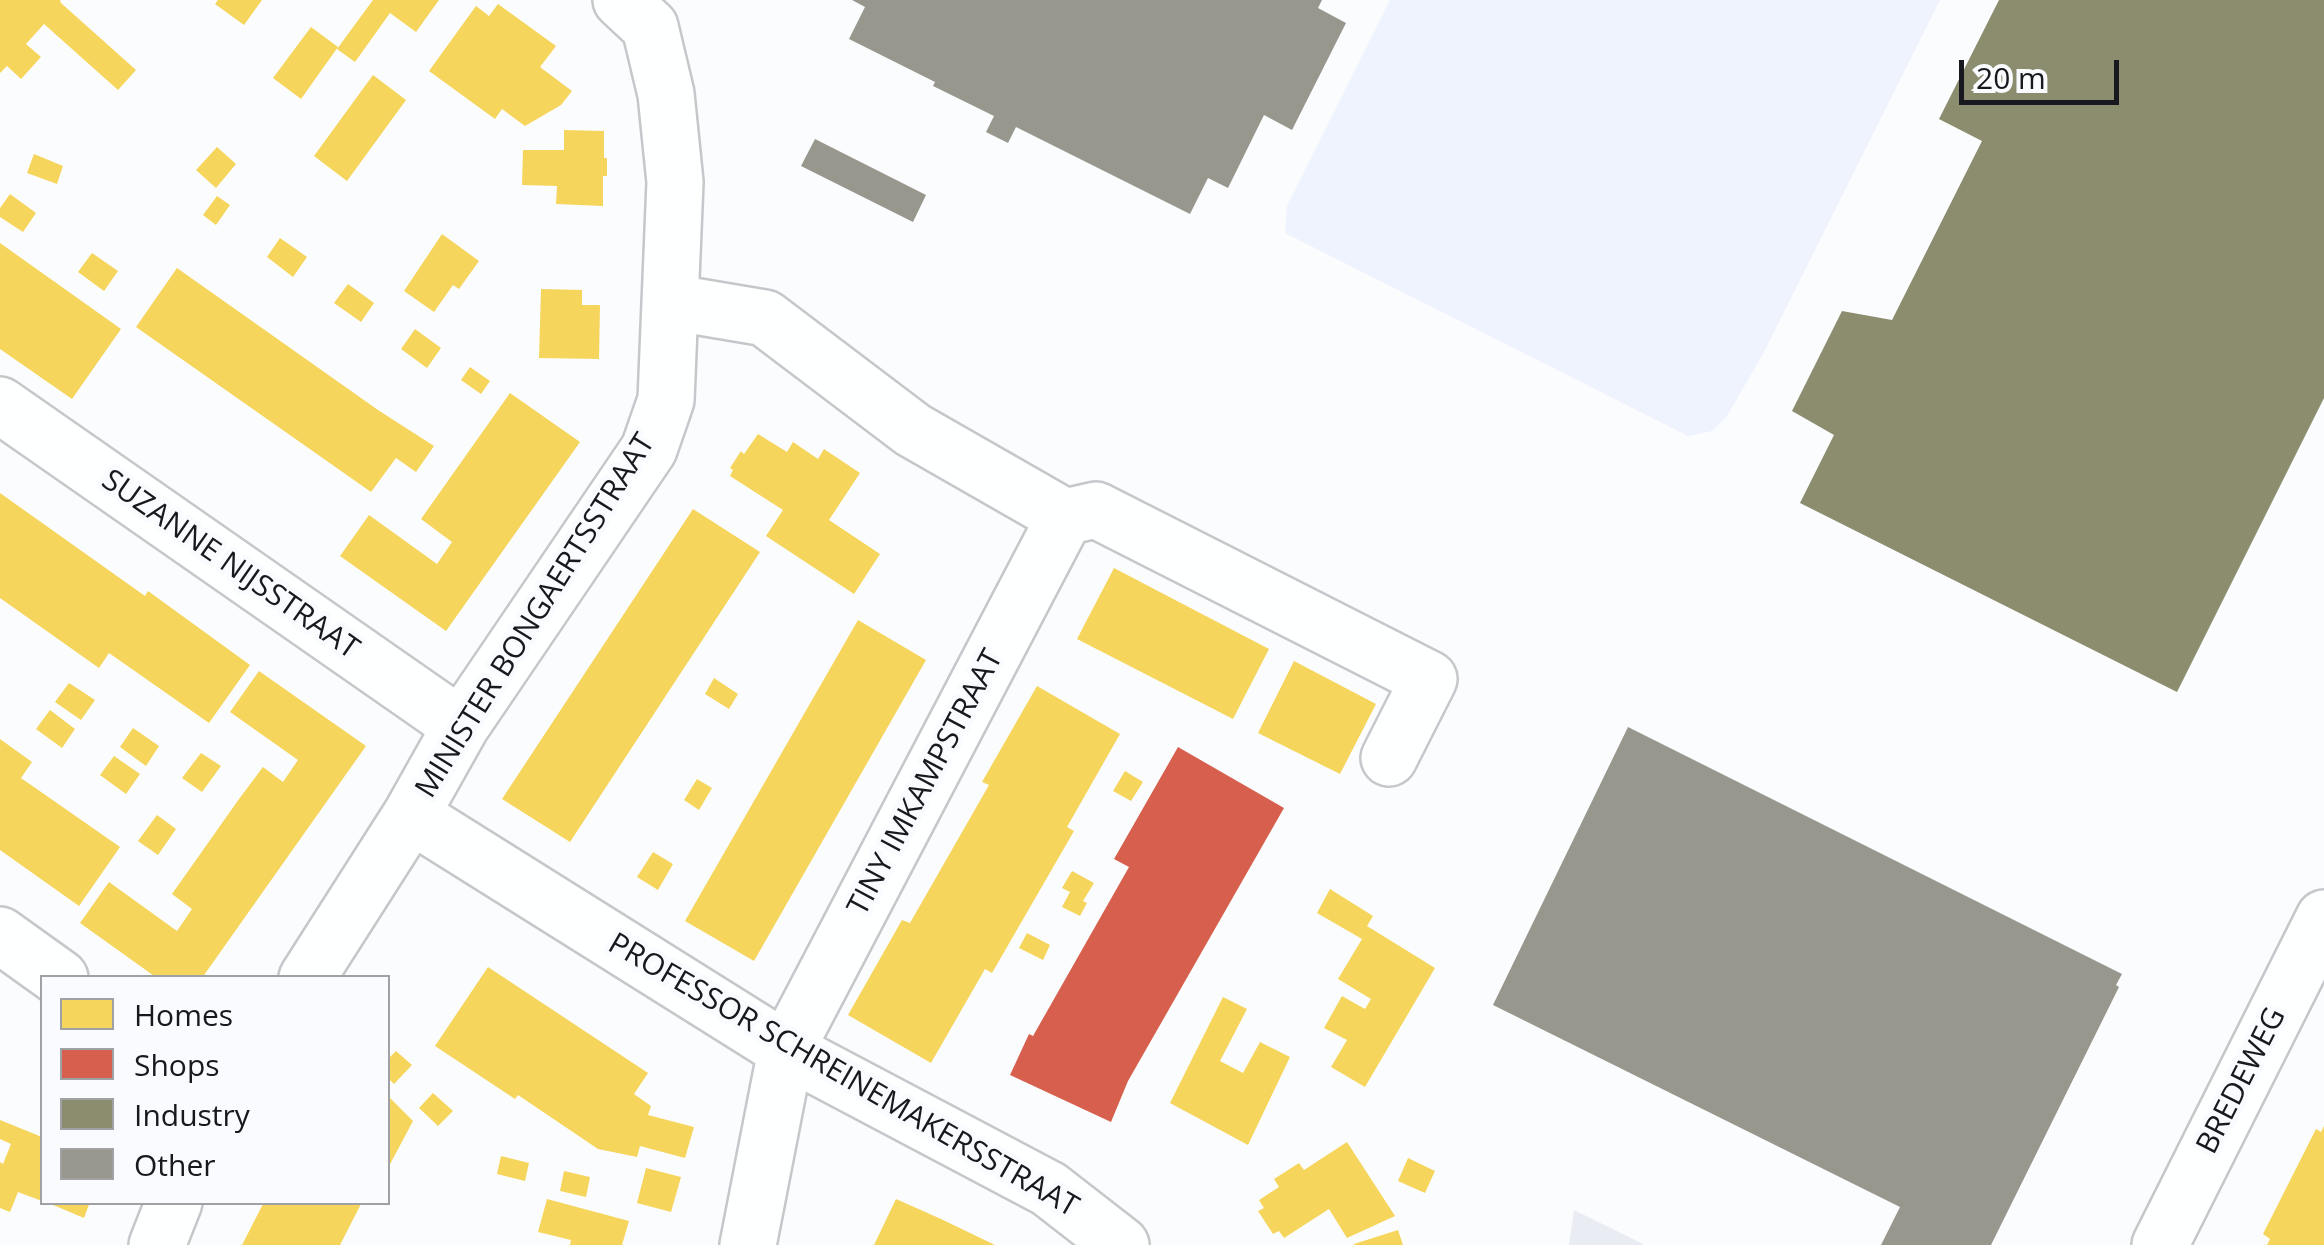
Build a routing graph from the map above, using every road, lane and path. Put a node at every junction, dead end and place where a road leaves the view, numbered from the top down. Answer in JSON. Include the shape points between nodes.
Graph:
{"nodes":[{"id":1,"x":621,"y":0,"type":"edge"},
{"id":2,"x":670,"y":302,"type":"junction"},
{"id":3,"x":0,"y":404,"type":"edge"},
{"id":4,"x":1066,"y":517,"type":"junction"},
{"id":5,"x":460,"y":726,"type":"junction"},
{"id":6,"x":1390,"y":758,"type":"dead end"},
{"id":7,"x":411,"y":815,"type":"junction"},
{"id":8,"x":2324,"y":918,"type":"edge"},
{"id":9,"x":0,"y":935,"type":"edge"},
{"id":10,"x":56,"y":975,"type":"edge"},
{"id":11,"x":309,"y":975,"type":"edge"},
{"id":12,"x":786,"y":1050,"type":"junction"},
{"id":13,"x":173,"y":1205,"type":"edge"},
{"id":14,"x":156,"y":1245,"type":"edge"},
{"id":15,"x":748,"y":1245,"type":"edge"},
{"id":16,"x":1121,"y":1245,"type":"edge"},
{"id":17,"x":2160,"y":1245,"type":"edge"}],
"edges":[{"from":1,"to":2,"type":"street","name":"MINISTER BONGAERTSSTRAAT","via":[[650,27],[666,94],[675,182]]},
{"from":2,"to":4,"type":"street","via":[[765,318],[913,430]]},
{"from":2,"to":5,"type":"street","name":"MINISTER BONGAERTSSTRAAT","via":[[666,400],[649,450]]},
{"from":3,"to":5,"type":"street","name":"SUZANNE NIJSSTRAAT"},
{"from":4,"to":6,"type":"street","via":[[1096,510],[1429,679]]},
{"from":4,"to":12,"type":"street","name":"TINY IMKAMPSTRAAT"},
{"from":5,"to":7,"type":"street","name":"MINISTER BONGAERTSSTRAAT"},
{"from":7,"to":11,"type":"street","name":"MINISTER BONGAERTSSTRAAT"},
{"from":7,"to":12,"type":"street","name":"PROFESSOR SCHREINEMAKERSSTRAAT"},
{"from":8,"to":17,"type":"street","name":"BREDEWEG"},
{"from":9,"to":10,"type":"street"},
{"from":12,"to":15,"type":"street","name":"TINY IMKAMPSTRAAT"},
{"from":12,"to":16,"type":"street","name":"PROFESSOR SCHREINEMAKERSSTRAAT","via":[[1049,1189]]},
{"from":13,"to":14,"type":"street"}]}
